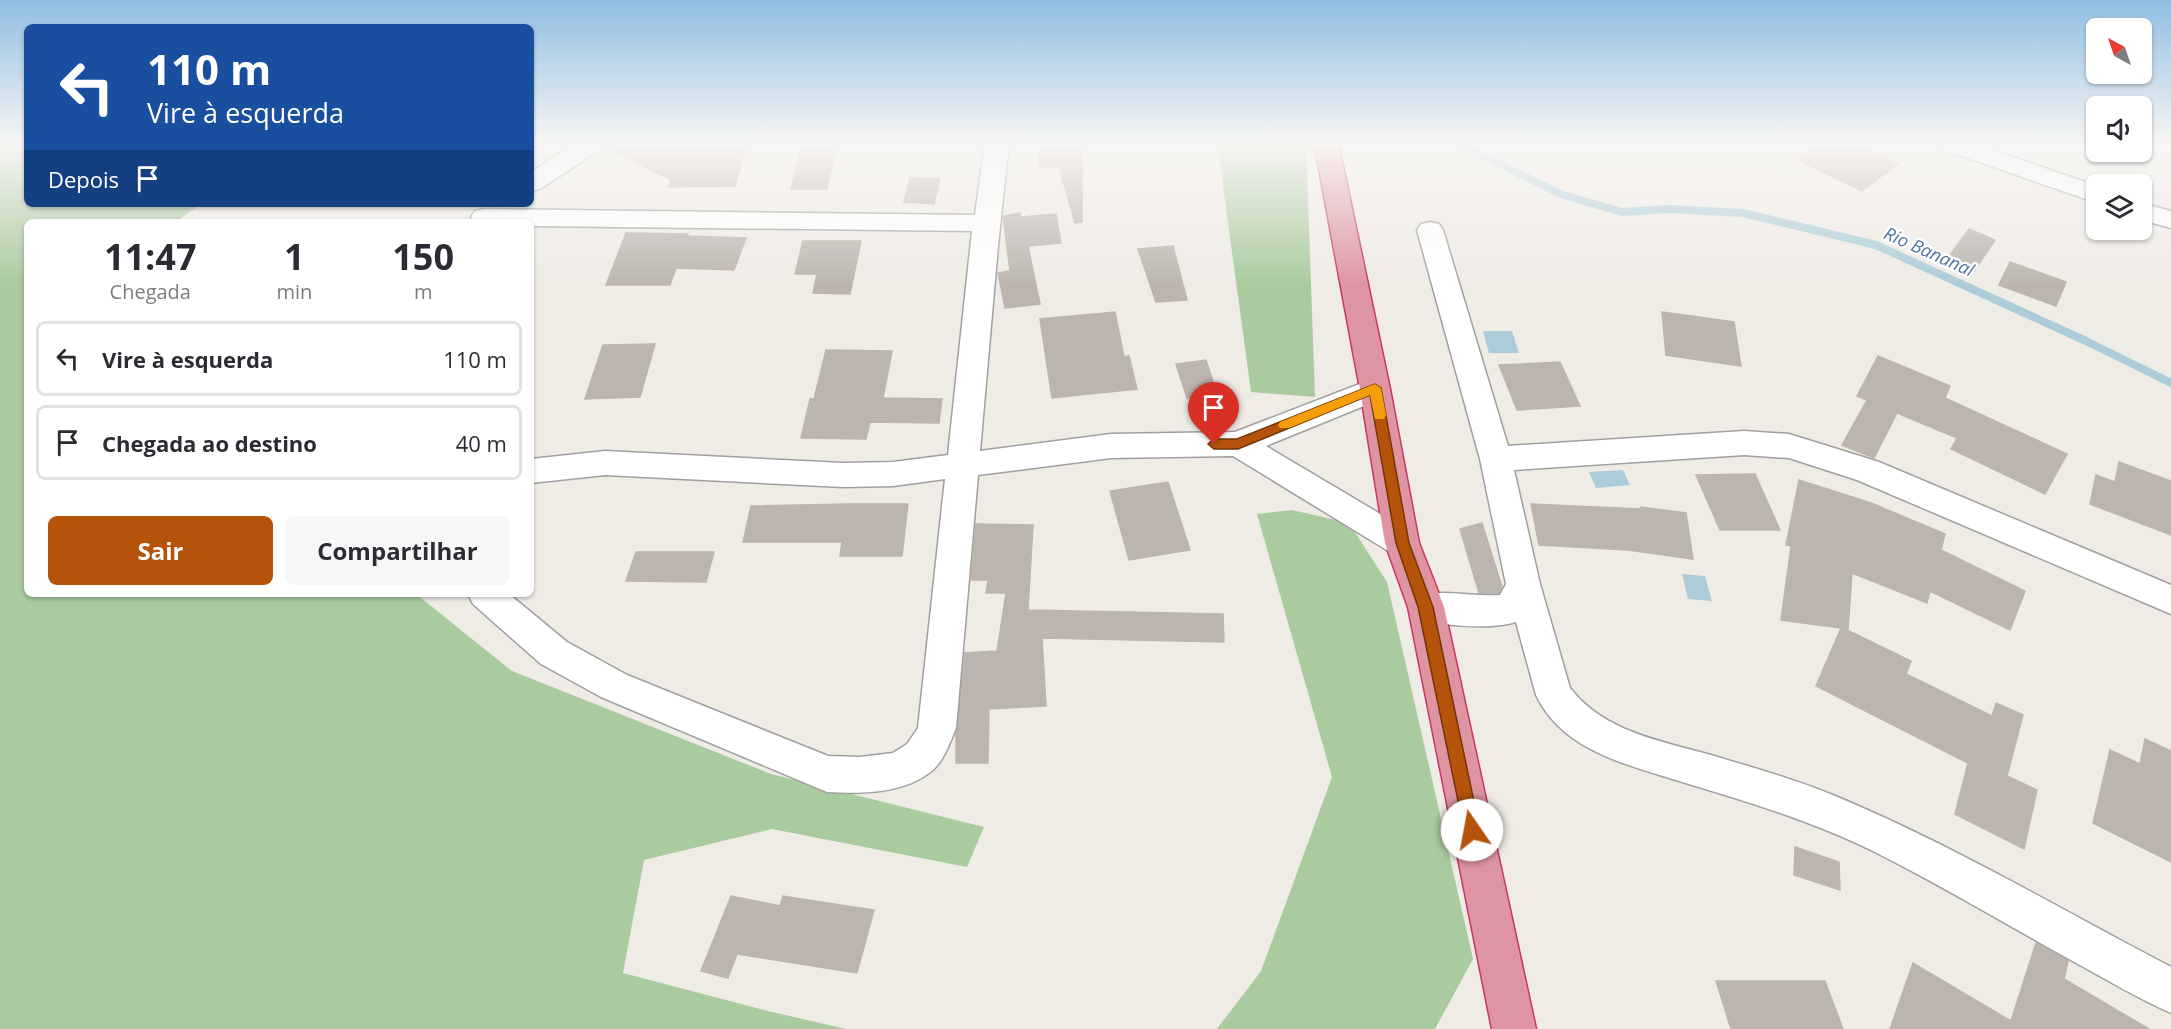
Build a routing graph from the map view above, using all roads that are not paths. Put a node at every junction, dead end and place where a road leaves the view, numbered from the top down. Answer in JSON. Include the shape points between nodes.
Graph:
{"nodes":[{"id":1,"x":992,"y":190,"type":"edge"},
{"id":2,"x":1336,"y":190,"type":"edge"},
{"id":3,"x":488,"y":214,"type":"edge"},
{"id":4,"x":2152,"y":214,"type":"edge"},
{"id":5,"x":2171,"y":220,"type":"edge"},
{"id":6,"x":988,"y":223,"type":"junction"},
{"id":7,"x":1430,"y":230,"type":"dead end"},
{"id":8,"x":1375,"y":388,"type":"junction"},
{"id":9,"x":1238,"y":444,"type":"junction"},
{"id":10,"x":1496,"y":459,"type":"junction"},
{"id":11,"x":962,"y":467,"type":"junction"},
{"id":12,"x":534,"y":471,"type":"edge"},
{"id":13,"x":1402,"y":543,"type":"junction"},
{"id":14,"x":1523,"y":584,"type":"junction"},
{"id":15,"x":488,"y":597,"type":"edge"},
{"id":16,"x":2171,"y":600,"type":"edge"},
{"id":17,"x":1426,"y":607,"type":"junction"},
{"id":18,"x":2171,"y":991,"type":"edge"},
{"id":19,"x":1514,"y":1029,"type":"edge"}],
"edges":[{"from":1,"to":6,"type":"street"},
{"from":2,"to":8,"type":"highway"},
{"from":3,"to":6,"type":"street"},
{"from":4,"to":5,"type":"street"},
{"from":6,"to":11,"type":"street"},
{"from":7,"to":10,"type":"street"},
{"from":8,"to":9,"type":"street"},
{"from":8,"to":13,"type":"highway"},
{"from":9,"to":11,"type":"street","via":[[1111,446]]},
{"from":9,"to":13,"type":"street"},
{"from":10,"to":14,"type":"street"},
{"from":10,"to":16,"type":"street","via":[[1744,443],[1789,446],[1868,471]]},
{"from":11,"to":12,"type":"street","via":[[843,476],[605,463]]},
{"from":11,"to":15,"type":"street","via":[[937,728],[933,744],[918,759],[895,770],[860,777],[827,774],[614,686],[554,653]]},
{"from":13,"to":17,"type":"highway"},
{"from":14,"to":17,"type":"street","via":[[1510,609]]},
{"from":14,"to":18,"type":"street","via":[[1554,695],[1589,730],[1624,747],[1824,810],[1888,839]]},
{"from":17,"to":19,"type":"highway"}]}
